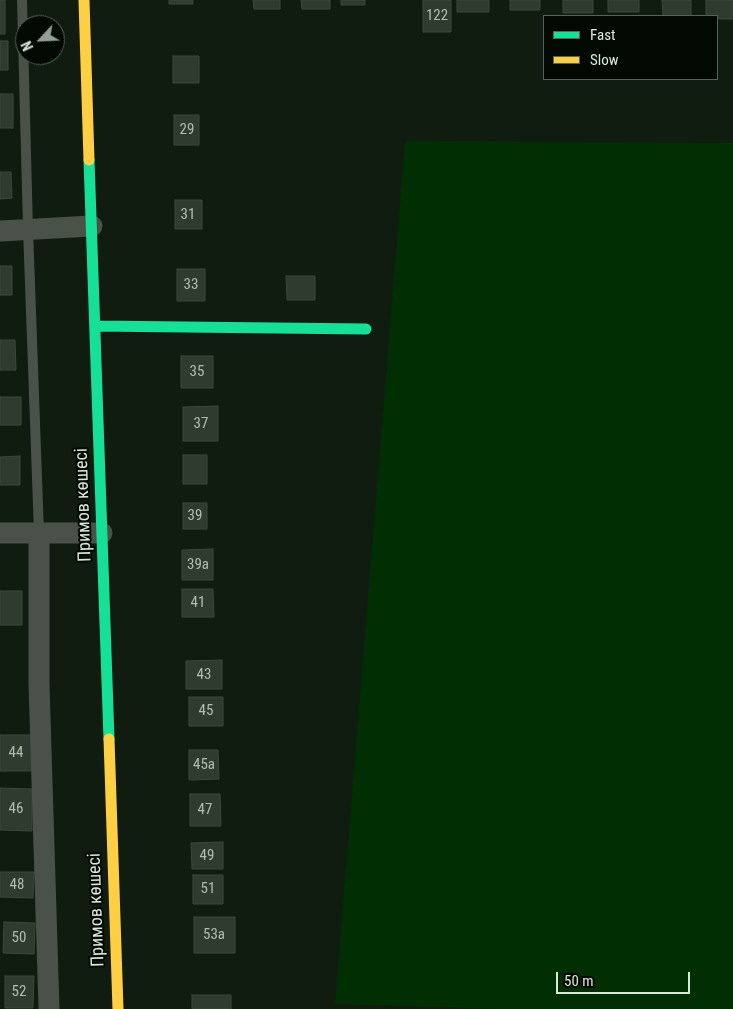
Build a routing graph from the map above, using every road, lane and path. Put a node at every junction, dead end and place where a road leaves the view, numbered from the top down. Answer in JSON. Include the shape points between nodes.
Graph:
{"nodes":[{"id":1,"x":22,"y":0,"type":"edge"},
{"id":2,"x":84,"y":0,"type":"edge"},
{"id":3,"x":92,"y":226,"type":"junction"},
{"id":4,"x":28,"y":229,"type":"junction"},
{"id":5,"x":0,"y":230,"type":"edge"},
{"id":6,"x":95,"y":326,"type":"junction"},
{"id":7,"x":366,"y":329,"type":"dead end"},
{"id":8,"x":0,"y":533,"type":"edge"},
{"id":9,"x":39,"y":533,"type":"junction"},
{"id":10,"x":102,"y":533,"type":"junction"},
{"id":11,"x":49,"y":1009,"type":"edge"},
{"id":12,"x":118,"y":1009,"type":"edge"}],
"edges":[{"from":1,"to":4,"type":"lane"},
{"from":2,"to":3,"type":"street","name":"Примов көшесі"},
{"from":3,"to":4,"type":"street"},
{"from":3,"to":6,"type":"street","name":"Примов көшесі"},
{"from":4,"to":5,"type":"street"},
{"from":4,"to":9,"type":"lane"},
{"from":6,"to":7,"type":"street"},
{"from":6,"to":10,"type":"street","name":"Примов көшесі"},
{"from":8,"to":9,"type":"street"},
{"from":9,"to":10,"type":"street"},
{"from":9,"to":11,"type":"street","via":[[39,684]]},
{"from":10,"to":12,"type":"street","name":"Примов көшесі"}]}
